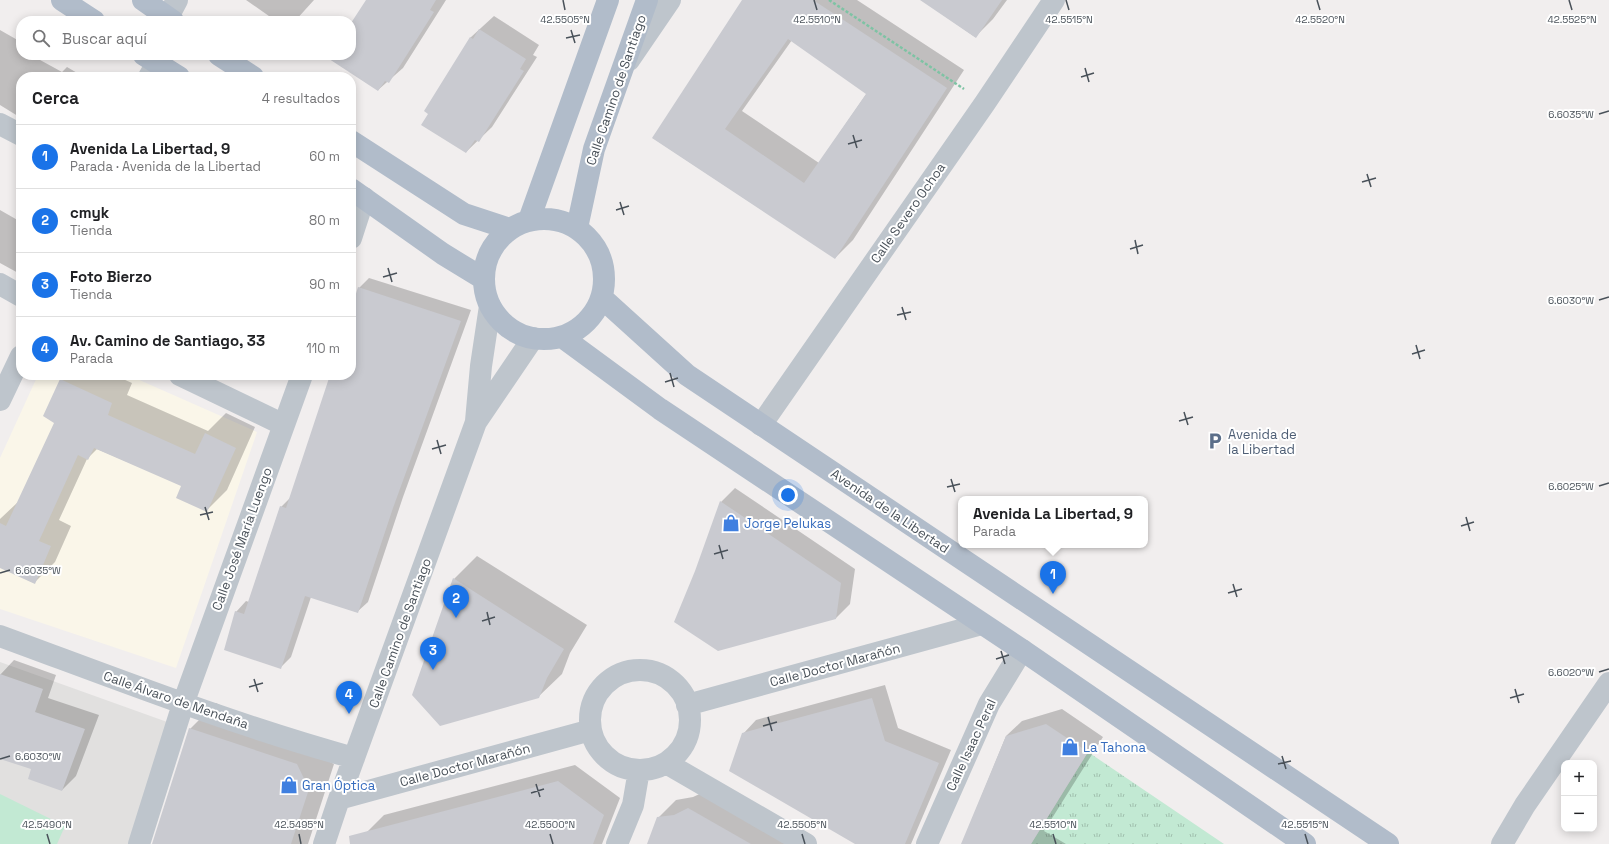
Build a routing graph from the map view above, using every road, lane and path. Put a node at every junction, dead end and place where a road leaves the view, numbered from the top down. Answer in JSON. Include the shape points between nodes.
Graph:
{"nodes":[{"id":1,"x":62,"y":0,"type":"edge"},
{"id":2,"x":143,"y":0,"type":"edge"},
{"id":3,"x":608,"y":0,"type":"edge"},
{"id":4,"x":647,"y":0,"type":"edge"},
{"id":5,"x":670,"y":0,"type":"edge"},
{"id":6,"x":829,"y":0,"type":"edge"},
{"id":7,"x":1054,"y":0,"type":"edge"},
{"id":8,"x":173,"y":13,"type":"edge"},
{"id":9,"x":86,"y":16,"type":"edge"},
{"id":10,"x":227,"y":60,"type":"edge"},
{"id":11,"x":150,"y":65,"type":"edge"},
{"id":12,"x":623,"y":70,"type":"junction"},
{"id":13,"x":167,"y":72,"type":"edge"},
{"id":14,"x":245,"y":72,"type":"edge"},
{"id":15,"x":985,"y":103,"type":"junction"},
{"id":16,"x":0,"y":124,"type":"edge"},
{"id":17,"x":16,"y":132,"type":"edge"},
{"id":18,"x":356,"y":144,"type":"edge"},
{"id":19,"x":358,"y":194,"type":"edge"},
{"id":20,"x":356,"y":207,"type":"edge"},
{"id":21,"x":529,"y":220,"type":"junction"},
{"id":22,"x":577,"y":228,"type":"junction"},
{"id":23,"x":510,"y":229,"type":"junction"},
{"id":24,"x":484,"y":279,"type":"junction"},
{"id":25,"x":0,"y":284,"type":"edge"},
{"id":26,"x":16,"y":293,"type":"edge"},
{"id":27,"x":602,"y":298,"type":"junction"},
{"id":28,"x":490,"y":306,"type":"junction"},
{"id":29,"x":562,"y":337,"type":"junction"},
{"id":30,"x":533,"y":338,"type":"junction"},
{"id":31,"x":16,"y":366,"type":"edge"},
{"id":32,"x":190,"y":380,"type":"edge"},
{"id":33,"x":300,"y":380,"type":"edge"},
{"id":34,"x":0,"y":400,"type":"edge"},
{"id":35,"x":476,"y":422,"type":"junction"},
{"id":36,"x":284,"y":425,"type":"junction"},
{"id":37,"x":761,"y":425,"type":"junction"},
{"id":38,"x":982,"y":624,"type":"junction"},
{"id":39,"x":0,"y":636,"type":"edge"},
{"id":40,"x":1022,"y":650,"type":"junction"},
{"id":41,"x":1609,"y":683,"type":"edge"},
{"id":42,"x":183,"y":704,"type":"junction"},
{"id":43,"x":687,"y":705,"type":"junction"},
{"id":44,"x":591,"y":730,"type":"junction"},
{"id":45,"x":354,"y":758,"type":"junction"},
{"id":46,"x":666,"y":763,"type":"junction"},
{"id":47,"x":639,"y":770,"type":"junction"},
{"id":48,"x":339,"y":799,"type":"junction"},
{"id":49,"x":139,"y":844,"type":"edge"},
{"id":50,"x":324,"y":844,"type":"edge"},
{"id":51,"x":617,"y":844,"type":"edge"},
{"id":52,"x":806,"y":844,"type":"edge"},
{"id":53,"x":927,"y":844,"type":"edge"},
{"id":54,"x":1305,"y":844,"type":"edge"},
{"id":55,"x":1388,"y":844,"type":"edge"},
{"id":56,"x":1502,"y":844,"type":"edge"}],
"edges":[{"from":1,"to":9,"type":"main road"},
{"from":2,"to":8,"type":"main road"},
{"from":3,"to":21,"type":"main road"},
{"from":4,"to":12,"type":"main road","name":"Calle Camino de Santiago"},
{"from":5,"to":12,"type":"street"},
{"from":6,"to":15,"type":"path"},
{"from":7,"to":15,"type":"street","name":"Calle Severo Ochoa"},
{"from":10,"to":14,"type":"main road"},
{"from":11,"to":13,"type":"main road"},
{"from":12,"to":22,"type":"main road","name":"Calle Camino de Santiago","via":[[594,149]]},
{"from":15,"to":37,"type":"street","name":"Calle Severo Ochoa"},
{"from":16,"to":17,"type":"street"},
{"from":18,"to":23,"type":"main road","via":[[464,214]]},
{"from":19,"to":20,"type":"street"},
{"from":19,"to":24,"type":"main road","via":[[443,254]]},
{"from":21,"to":22,"type":"main road","via":[[553,219]]},
{"from":21,"to":23,"type":"main road"},
{"from":22,"to":27,"type":"main road","via":[[588,237],[601,260],[605,283]]},
{"from":23,"to":24,"type":"main road","via":[[492,248],[486,262]]},
{"from":24,"to":28,"type":"main road"},
{"from":25,"to":26,"type":"street"},
{"from":27,"to":29,"type":"main road","via":[[589,319],[578,329]]},
{"from":27,"to":37,"type":"main road","name":"Avenida de la Libertad","via":[[687,375]]},
{"from":28,"to":30,"type":"main road","via":[[510,328]]},
{"from":28,"to":35,"type":"street","name":"Calle Camino de Santiago"},
{"from":29,"to":30,"type":"main road"},
{"from":29,"to":38,"type":"main road","via":[[660,409]]},
{"from":30,"to":35,"type":"street","name":"Calle Camino de Santiago"},
{"from":31,"to":34,"type":"street"},
{"from":32,"to":36,"type":"street"},
{"from":33,"to":36,"type":"street","name":"Calle José María Luengo"},
{"from":35,"to":45,"type":"street","name":"Calle Camino de Santiago"},
{"from":36,"to":42,"type":"street","name":"Calle José María Luengo"},
{"from":37,"to":55,"type":"main road","name":"Avenida de la Libertad"},
{"from":38,"to":40,"type":"main road"},
{"from":38,"to":43,"type":"street","name":"Calle Doctor Marañón"},
{"from":39,"to":42,"type":"street","name":"Calle Álvaro de Mendaña"},
{"from":40,"to":53,"type":"street","name":"Calle Isaac Peral","via":[[989,704]]},
{"from":40,"to":54,"type":"main road"},
{"from":41,"to":56,"type":"street"},
{"from":42,"to":45,"type":"street","name":"Calle Álvaro de Mendaña","via":[[306,745]]},
{"from":42,"to":49,"type":"street","name":"Calle José María Luengo"},
{"from":43,"to":44,"type":"street","via":[[681,692],[671,681],[658,673],[643,670],[628,672],[602,687],[594,700],[590,715]]},
{"from":43,"to":46,"type":"street","via":[[689,731],[684,744]]},
{"from":44,"to":47,"type":"street","via":[[597,746],[608,759],[623,767]]},
{"from":44,"to":48,"type":"street","name":"Calle Doctor Marañón"},
{"from":45,"to":48,"type":"street","name":"Calle Camino de Santiago"},
{"from":46,"to":47,"type":"street","via":[[653,769]]},
{"from":46,"to":52,"type":"street"},
{"from":47,"to":51,"type":"street","via":[[634,805]]},
{"from":48,"to":50,"type":"street","name":"Calle Camino de Santiago"}]}
